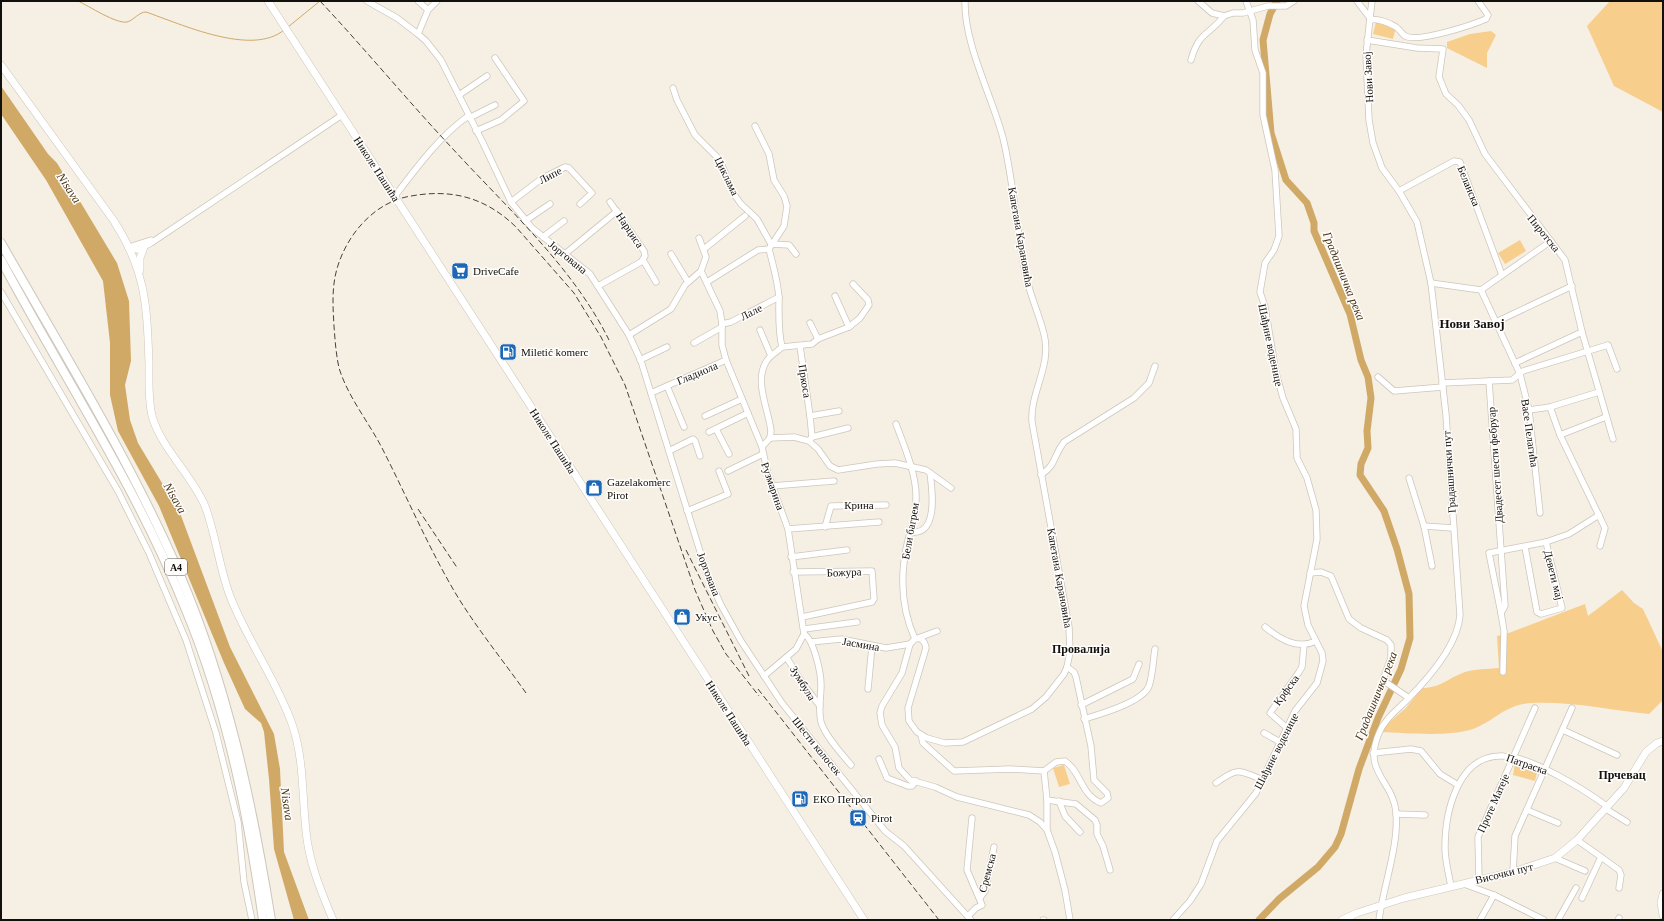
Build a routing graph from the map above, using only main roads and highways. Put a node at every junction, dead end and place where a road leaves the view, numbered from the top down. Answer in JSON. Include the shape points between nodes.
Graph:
{"nodes":[{"id":1,"x":268,"y":1,"type":"edge"},
{"id":2,"x":1,"y":65,"type":"edge"},
{"id":3,"x":1,"y":244,"type":"edge"},
{"id":4,"x":144,"y":247,"type":"road end"},
{"id":5,"x":1,"y":260,"type":"edge"},
{"id":6,"x":140,"y":274,"type":"junction"},
{"id":7,"x":1663,"y":741,"type":"edge"},
{"id":8,"x":1663,"y":894,"type":"edge"},
{"id":9,"x":1663,"y":915,"type":"edge"},
{"id":10,"x":263,"y":920,"type":"edge"},
{"id":11,"x":271,"y":920,"type":"edge"},
{"id":12,"x":333,"y":920,"type":"edge"},
{"id":13,"x":864,"y":920,"type":"edge"},
{"id":14,"x":1342,"y":920,"type":"edge"}],
"edges":[{"from":1,"to":13,"type":"main road","name":"Николе Пашића"},
{"from":2,"to":6,"type":"main road","via":[[110,217],[130,248]]},
{"from":3,"to":11,"type":"highway","number":"A4","via":[[132,478],[188,595],[219,680],[235,736],[256,831]]},
{"from":4,"to":6,"type":"main road","via":[[140,258]]},
{"from":5,"to":10,"type":"highway","number":"A4","via":[[129,488],[186,610],[226,726],[251,840]]},
{"from":6,"to":12,"type":"main road","via":[[147,315],[152,414],[162,436],[205,506],[229,594],[293,726],[300,762],[309,852]]},
{"from":7,"to":14,"type":"main road","name":"Височки пут","via":[[1646,752],[1629,782],[1607,808],[1576,840],[1554,858],[1513,872],[1357,912]]},
{"from":8,"to":9,"type":"main road"}]}
